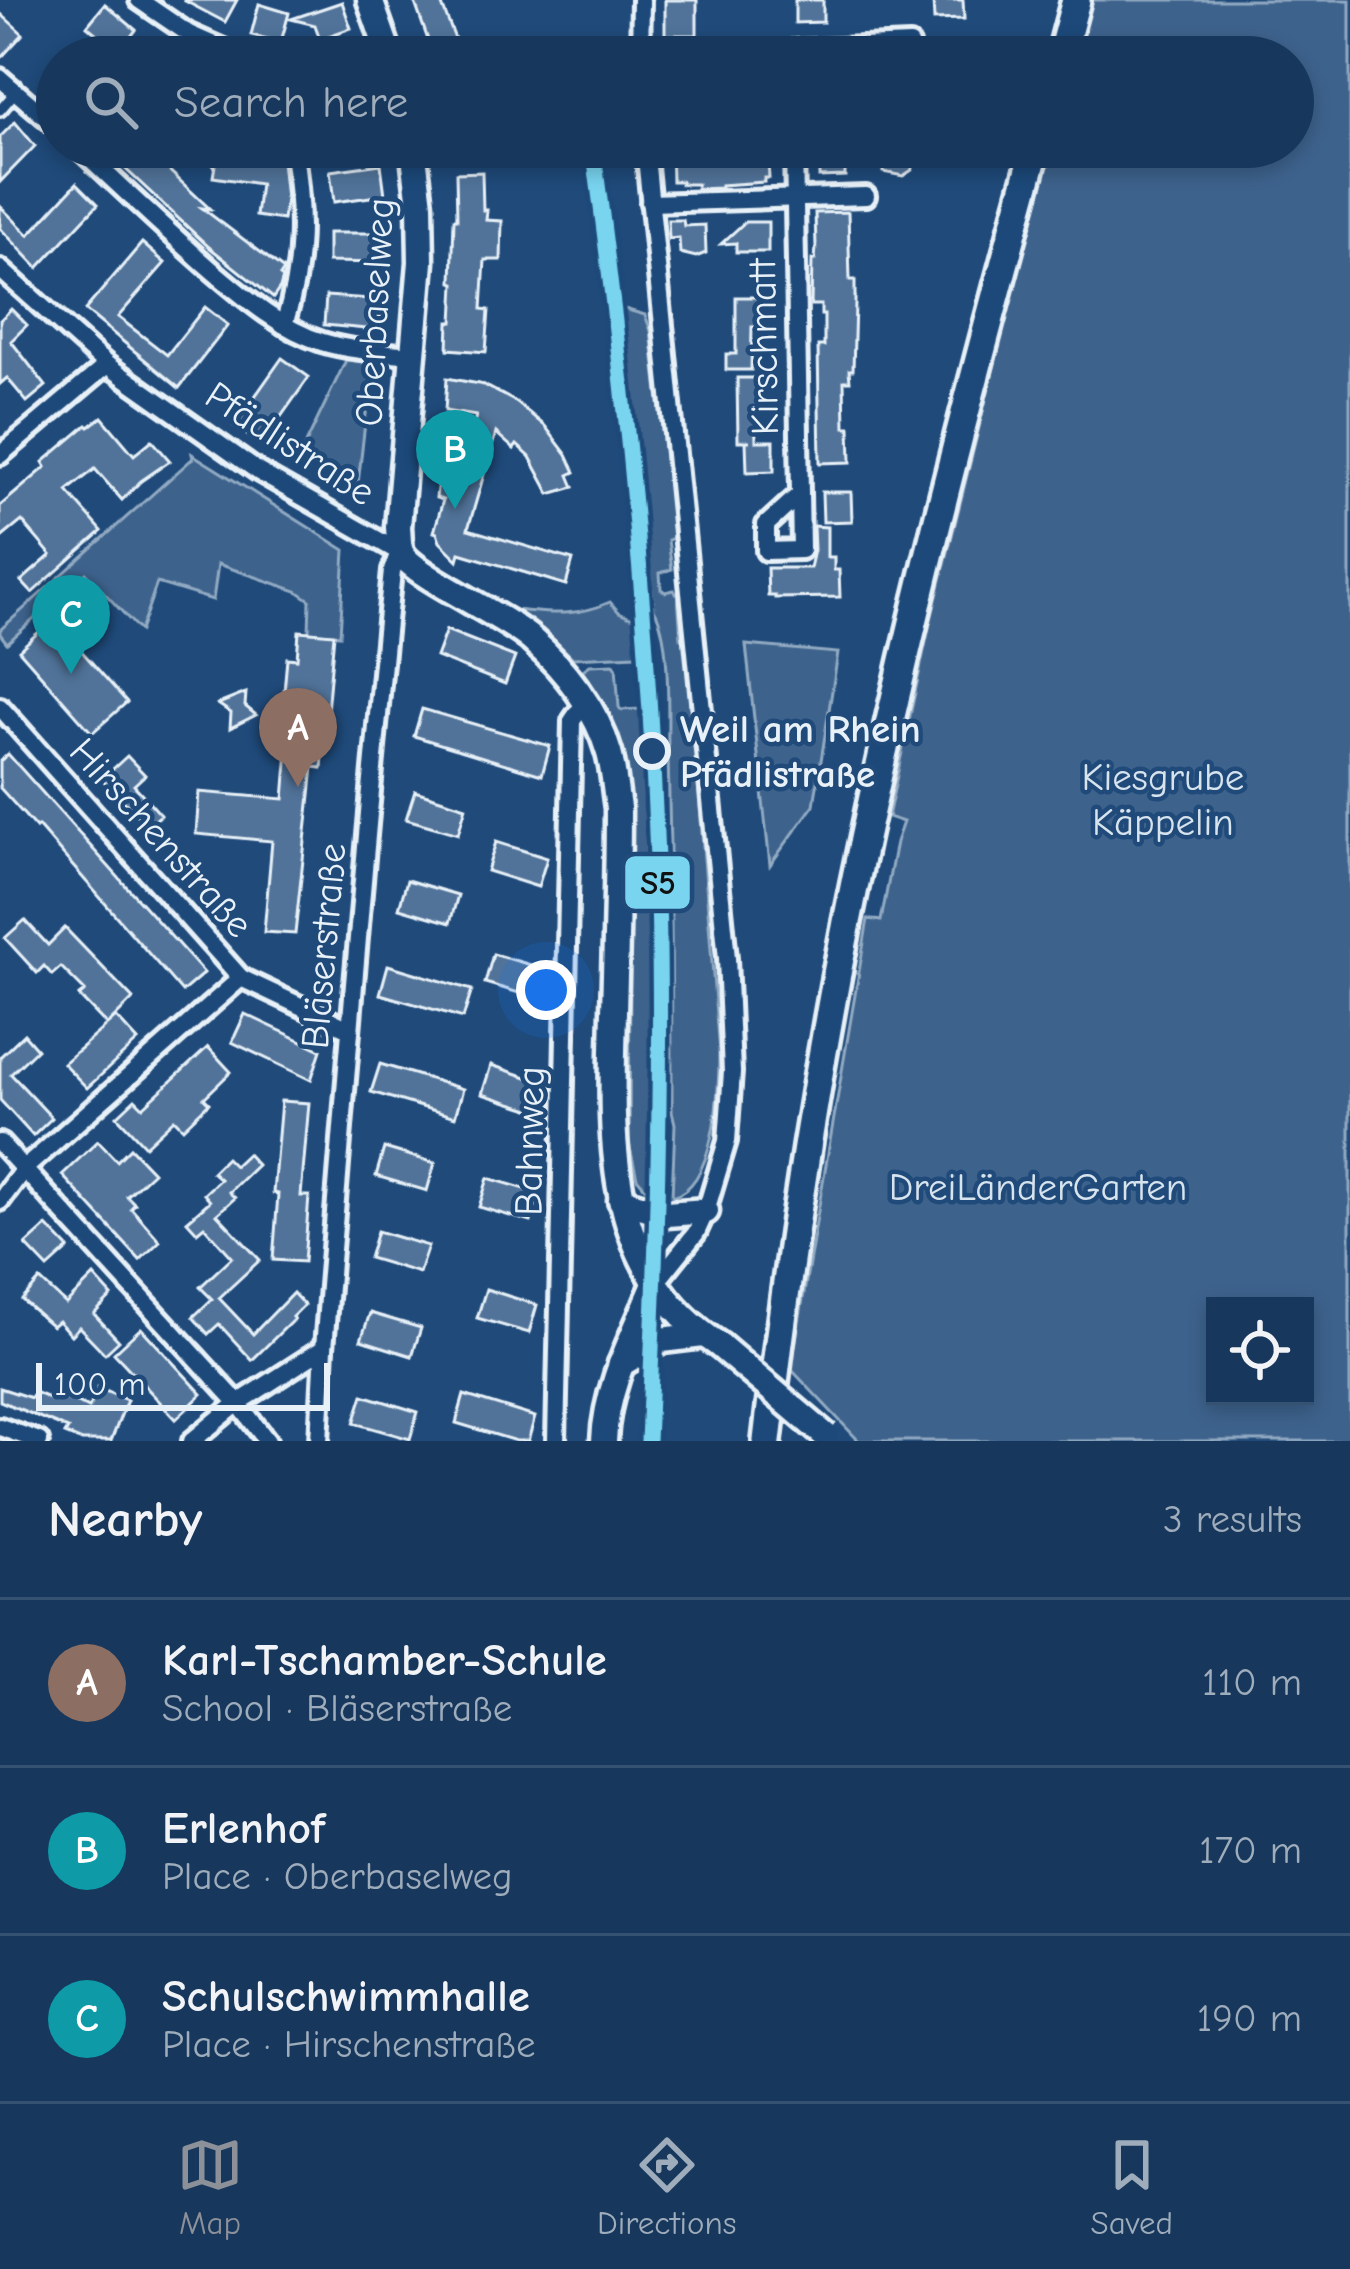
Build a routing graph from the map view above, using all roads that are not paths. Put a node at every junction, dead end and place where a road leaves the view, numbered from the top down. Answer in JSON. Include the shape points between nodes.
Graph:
{"nodes":[{"id":1,"x":140,"y":0,"type":"edge"},
{"id":2,"x":370,"y":0,"type":"edge"},
{"id":3,"x":640,"y":0,"type":"edge"},
{"id":4,"x":1076,"y":0,"type":"edge"},
{"id":5,"x":194,"y":36,"type":"edge"},
{"id":6,"x":383,"y":36,"type":"edge"},
{"id":7,"x":640,"y":36,"type":"edge"},
{"id":8,"x":1067,"y":36,"type":"edge"},
{"id":9,"x":0,"y":78,"type":"edge"},
{"id":10,"x":17,"y":90,"type":"junction"},
{"id":11,"x":36,"y":108,"type":"edge"},
{"id":12,"x":0,"y":110,"type":"edge"},
{"id":13,"x":100,"y":168,"type":"edge"},
{"id":14,"x":296,"y":168,"type":"edge"},
{"id":15,"x":416,"y":168,"type":"edge"},
{"id":16,"x":646,"y":168,"type":"edge"},
{"id":17,"x":794,"y":168,"type":"edge"},
{"id":18,"x":1030,"y":168,"type":"edge"},
{"id":19,"x":866,"y":196,"type":"dead end"},
{"id":20,"x":794,"y":199,"type":"junction"},
{"id":21,"x":650,"y":203,"type":"junction"},
{"id":22,"x":0,"y":269,"type":"edge"},
{"id":23,"x":284,"y":325,"type":"junction"},
{"id":24,"x":413,"y":355,"type":"junction"},
{"id":25,"x":107,"y":365,"type":"junction"},
{"id":26,"x":0,"y":455,"type":"edge"},
{"id":27,"x":800,"y":494,"type":"dead end"},
{"id":28,"x":399,"y":552,"type":"junction"},
{"id":29,"x":585,"y":702,"type":"junction"},
{"id":30,"x":1,"y":711,"type":"edge"},
{"id":31,"x":241,"y":977,"type":"junction"},
{"id":32,"x":349,"y":1029,"type":"junction"},
{"id":33,"x":0,"y":1142,"type":"edge"},
{"id":34,"x":25,"y":1169,"type":"junction"},
{"id":35,"x":620,"y":1200,"type":"junction"},
{"id":36,"x":0,"y":1201,"type":"edge"},
{"id":37,"x":706,"y":1210,"type":"junction"},
{"id":38,"x":656,"y":1284,"type":"junction"},
{"id":39,"x":711,"y":1340,"type":"junction"},
{"id":40,"x":324,"y":1348,"type":"junction"},
{"id":41,"x":621,"y":1364,"type":"junction"},
{"id":42,"x":238,"y":1403,"type":"junction"},
{"id":43,"x":0,"y":1427,"type":"edge"},
{"id":44,"x":828,"y":1439,"type":"edge"},
{"id":45,"x":39,"y":1441,"type":"edge"},
{"id":46,"x":192,"y":1441,"type":"edge"},
{"id":47,"x":267,"y":1441,"type":"edge"},
{"id":48,"x":319,"y":1441,"type":"edge"},
{"id":49,"x":556,"y":1441,"type":"edge"},
{"id":50,"x":604,"y":1441,"type":"edge"},
{"id":51,"x":767,"y":1441,"type":"edge"}],
"edges":[{"from":1,"to":5,"type":"street"},
{"from":2,"to":6,"type":"street"},
{"from":3,"to":7,"type":"street"},
{"from":4,"to":8,"type":"main road"},
{"from":9,"to":10,"type":"street"},
{"from":10,"to":11,"type":"street"},
{"from":10,"to":12,"type":"lane"},
{"from":13,"to":23,"type":"street"},
{"from":14,"to":23,"type":"street","via":[[301,234]]},
{"from":15,"to":24,"type":"street","name":"Oberbaselweg","via":[[421,262]]},
{"from":16,"to":21,"type":"street"},
{"from":17,"to":20,"type":"street","name":"Kirschmatt"},
{"from":18,"to":51,"type":"main road","via":[[856,877],[794,1229]]},
{"from":19,"to":20,"type":"street"},
{"from":20,"to":21,"type":"street"},
{"from":20,"to":27,"type":"street","name":"Kirschmatt"},
{"from":21,"to":37,"type":"street","via":[[727,958],[727,1141]]},
{"from":22,"to":25,"type":"street","name":"Pfädlistraße"},
{"from":23,"to":24,"type":"street","via":[[346,348]]},
{"from":24,"to":28,"type":"street","name":"Oberbaselweg"},
{"from":25,"to":26,"type":"street"},
{"from":25,"to":28,"type":"street","name":"Pfädlistraße","via":[[259,472]]},
{"from":28,"to":29,"type":"street","name":"Pfädlistraße","via":[[531,638]]},
{"from":28,"to":32,"type":"street","name":"Bläserstraße"},
{"from":29,"to":35,"type":"street","name":"Pfädlistraße","via":[[610,758],[618,808],[611,1124]]},
{"from":29,"to":49,"type":"street","name":"Bahnweg","via":[[572,722]]},
{"from":30,"to":31,"type":"street","name":"Hirschenstraße"},
{"from":31,"to":32,"type":"street","name":"Hirschenstraße"},
{"from":31,"to":34,"type":"street"},
{"from":32,"to":40,"type":"street","name":"Bläserstraße"},
{"from":33,"to":34,"type":"street"},
{"from":34,"to":36,"type":"street"},
{"from":34,"to":42,"type":"street"},
{"from":35,"to":37,"type":"street","via":[[667,1214]]},
{"from":35,"to":38,"type":"street","name":"Pfädlistraße"},
{"from":37,"to":38,"type":"street"},
{"from":38,"to":39,"type":"street","name":"Pfädlistraße"},
{"from":38,"to":41,"type":"street"},
{"from":39,"to":41,"type":"street","via":[[662,1340]]},
{"from":39,"to":44,"type":"street","name":"Pfädlistraße","bridge":true},
{"from":40,"to":42,"type":"street"},
{"from":40,"to":48,"type":"street","name":"Bläserstraße"},
{"from":41,"to":50,"type":"street"},
{"from":42,"to":46,"type":"street"},
{"from":42,"to":47,"type":"street"},
{"from":43,"to":45,"type":"street"}]}
